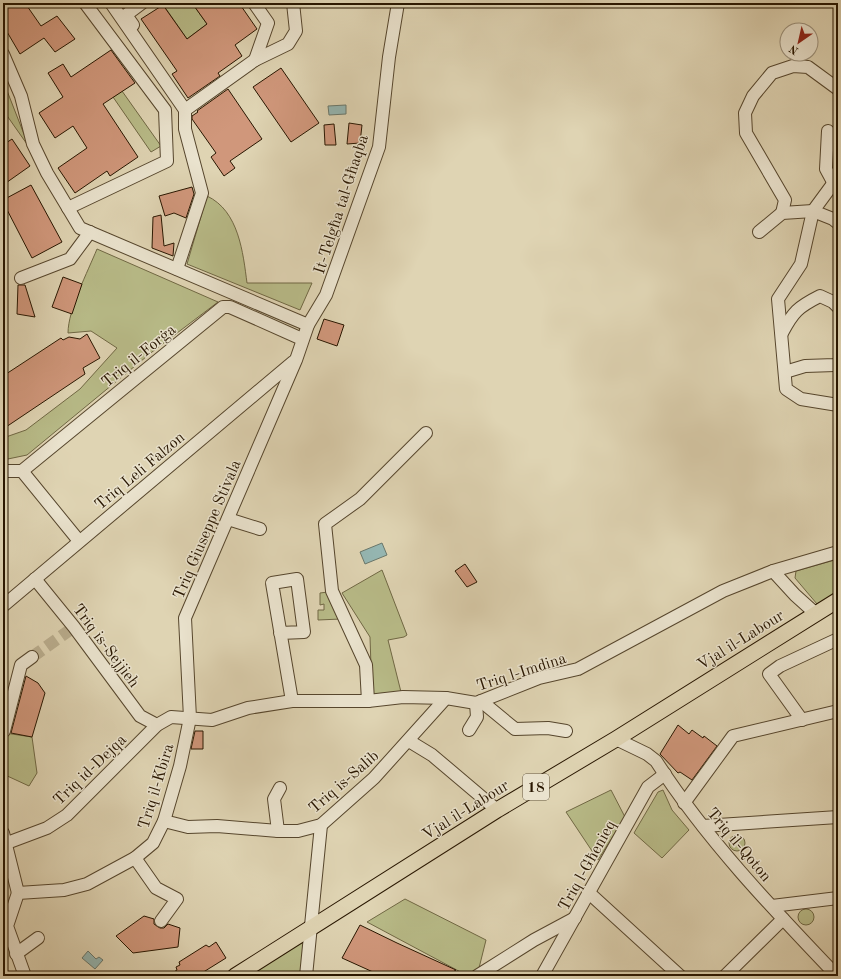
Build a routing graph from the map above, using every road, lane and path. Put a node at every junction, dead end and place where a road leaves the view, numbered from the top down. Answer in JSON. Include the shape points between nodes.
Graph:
{"nodes":[{"id":1,"x":85,"y":3,"type":"edge"},
{"id":2,"x":110,"y":3,"type":"edge"},
{"id":3,"x":142,"y":3,"type":"edge"},
{"id":4,"x":254,"y":3,"type":"edge"},
{"id":5,"x":293,"y":3,"type":"edge"},
{"id":6,"x":398,"y":3,"type":"edge"},
{"id":7,"x":3,"y":54,"type":"edge"},
{"id":8,"x":255,"y":60,"type":"junction"},
{"id":9,"x":838,"y":89,"type":"edge"},
{"id":10,"x":187,"y":108,"type":"junction"},
{"id":11,"x":828,"y":131,"type":"dead end"},
{"id":12,"x":835,"y":179,"type":"edge"},
{"id":13,"x":68,"y":208,"type":"junction"},
{"id":14,"x":813,"y":211,"type":"junction"},
{"id":15,"x":782,"y":213,"type":"junction"},
{"id":16,"x":838,"y":223,"type":"edge"},
{"id":17,"x":85,"y":230,"type":"junction"},
{"id":18,"x":758,"y":232,"type":"dead end"},
{"id":19,"x":177,"y":269,"type":"junction"},
{"id":20,"x":21,"y":278,"type":"dead end"},
{"id":21,"x":228,"y":290,"type":"junction"},
{"id":22,"x":223,"y":307,"type":"junction"},
{"id":23,"x":838,"y":307,"type":"edge"},
{"id":24,"x":308,"y":325,"type":"junction"},
{"id":25,"x":782,"y":333,"type":"junction"},
{"id":26,"x":302,"y":339,"type":"junction"},
{"id":27,"x":296,"y":360,"type":"junction"},
{"id":28,"x":838,"y":363,"type":"edge"},
{"id":29,"x":785,"y":372,"type":"junction"},
{"id":30,"x":838,"y":405,"type":"edge"},
{"id":31,"x":426,"y":433,"type":"dead end"},
{"id":32,"x":3,"y":471,"type":"edge"},
{"id":33,"x":22,"y":471,"type":"junction"},
{"id":34,"x":228,"y":519,"type":"junction"},
{"id":35,"x":260,"y":529,"type":"dead end"},
{"id":36,"x":79,"y":541,"type":"junction"},
{"id":37,"x":838,"y":552,"type":"edge"},
{"id":38,"x":773,"y":571,"type":"junction"},
{"id":39,"x":35,"y":579,"type":"junction"},
{"id":40,"x":838,"y":600,"type":"edge"},
{"id":41,"x":3,"y":606,"type":"edge"},
{"id":42,"x":815,"y":613,"type":"junction"},
{"id":43,"x":280,"y":633,"type":"junction"},
{"id":44,"x":838,"y":638,"type":"edge"},
{"id":45,"x":32,"y":657,"type":"tunnel mouth"},
{"id":46,"x":446,"y":698,"type":"junction"},
{"id":47,"x":368,"y":700,"type":"junction"},
{"id":48,"x":292,"y":701,"type":"junction"},
{"id":49,"x":479,"y":702,"type":"junction"},
{"id":50,"x":838,"y":712,"type":"edge"},
{"id":51,"x":190,"y":718,"type":"junction"},
{"id":52,"x":802,"y":720,"type":"junction"},
{"id":53,"x":157,"y":725,"type":"junction"},
{"id":54,"x":470,"y":730,"type":"dead end"},
{"id":55,"x":4,"y":731,"type":"dead end"},
{"id":56,"x":566,"y":731,"type":"dead end"},
{"id":57,"x":616,"y":739,"type":"junction"},
{"id":58,"x":409,"y":741,"type":"junction"},
{"id":59,"x":664,"y":774,"type":"junction"},
{"id":60,"x":280,"y":788,"type":"dead end"},
{"id":61,"x":684,"y":803,"type":"junction"},
{"id":62,"x":497,"y":810,"type":"junction"},
{"id":63,"x":838,"y":817,"type":"edge"},
{"id":64,"x":164,"y":822,"type":"junction"},
{"id":65,"x":321,"y":825,"type":"junction"},
{"id":66,"x":703,"y":826,"type":"junction"},
{"id":67,"x":278,"y":831,"type":"junction"},
{"id":68,"x":5,"y":838,"type":"edge"},
{"id":69,"x":135,"y":858,"type":"junction"},
{"id":70,"x":588,"y":892,"type":"junction"},
{"id":71,"x":18,"y":894,"type":"junction"},
{"id":72,"x":838,"y":898,"type":"edge"},
{"id":73,"x":772,"y":906,"type":"junction"},
{"id":74,"x":576,"y":918,"type":"junction"},
{"id":75,"x":783,"y":919,"type":"junction"},
{"id":76,"x":162,"y":921,"type":"dead end"},
{"id":77,"x":311,"y":928,"type":"junction"},
{"id":78,"x":38,"y":938,"type":"dead end"},
{"id":79,"x":16,"y":954,"type":"junction"},
{"id":80,"x":25,"y":976,"type":"edge"},
{"id":81,"x":235,"y":976,"type":"edge"},
{"id":82,"x":306,"y":976,"type":"edge"},
{"id":83,"x":477,"y":976,"type":"edge"},
{"id":84,"x":542,"y":976,"type":"edge"},
{"id":85,"x":680,"y":976,"type":"edge"},
{"id":86,"x":725,"y":976,"type":"edge"},
{"id":87,"x":837,"y":976,"type":"edge"}],
"edges":[{"from":1,"to":13,"type":"street","via":[[165,110],[168,161]]},
{"from":2,"to":10,"type":"street"},
{"from":3,"to":10,"type":"street","via":[[126,15]]},
{"from":4,"to":8,"type":"street","via":[[268,23]]},
{"from":5,"to":8,"type":"street","via":[[296,31],[288,44]]},
{"from":6,"to":24,"type":"street","name":"It-Telgħa tal-Għaqba","via":[[379,147],[326,295]]},
{"from":7,"to":13,"type":"street","via":[[21,96],[33,144]]},
{"from":8,"to":10,"type":"street"},
{"from":9,"to":15,"type":"street","via":[[808,67],[793,66],[772,73],[753,96],[745,113],[746,133],[785,200]]},
{"from":10,"to":19,"type":"street","via":[[185,129],[202,193]]},
{"from":11,"to":12,"type":"street","via":[[826,169]]},
{"from":12,"to":14,"type":"street"},
{"from":13,"to":17,"type":"street"},
{"from":14,"to":15,"type":"street"},
{"from":14,"to":16,"type":"street","via":[[833,218]]},
{"from":14,"to":25,"type":"street","via":[[801,264],[778,299]]},
{"from":15,"to":18,"type":"street"},
{"from":17,"to":19,"type":"street"},
{"from":17,"to":20,"type":"street","via":[[70,259]]},
{"from":19,"to":21,"type":"street"},
{"from":21,"to":22,"type":"street"},
{"from":21,"to":24,"type":"street"},
{"from":22,"to":26,"type":"street","via":[[230,307]]},
{"from":22,"to":33,"type":"street","name":"Triq il-Forġa"},
{"from":23,"to":25,"type":"street","via":[[820,296],[801,306]]},
{"from":24,"to":26,"type":"street","name":"It-Telgħa tal-Għaqba"},
{"from":25,"to":29,"type":"street"},
{"from":26,"to":27,"type":"street","name":"It-Telgħa tal-Għaqba"},
{"from":27,"to":34,"type":"street","name":"Triq Giuseppe Stivala"},
{"from":27,"to":36,"type":"street","name":"Triq Leli Falzon"},
{"from":28,"to":29,"type":"street","via":[[805,366]]},
{"from":29,"to":30,"type":"street","via":[[786,389],[801,399]]},
{"from":31,"to":47,"type":"street","via":[[360,499],[325,524],[332,590],[366,665]]},
{"from":32,"to":33,"type":"street"},
{"from":33,"to":36,"type":"street"},
{"from":34,"to":35,"type":"street"},
{"from":34,"to":51,"type":"street","name":"Triq Giuseppe Stivala","via":[[185,618]]},
{"from":36,"to":39,"type":"street","name":"Triq Leli Falzon"},
{"from":37,"to":38,"type":"street","name":"Triq l-Imdina"},
{"from":38,"to":42,"type":"street","via":[[794,595]]},
{"from":38,"to":49,"type":"street","name":"Triq l-Imdina","via":[[723,591],[578,669],[539,678]]},
{"from":39,"to":41,"type":"street","name":"Triq Leli Falzon"},
{"from":39,"to":53,"type":"street","name":"Triq is-Sejjieh","via":[[140,716]]},
{"from":40,"to":42,"type":"main road","name":"Vjal il-Labour","number":"18"},
{"from":42,"to":57,"type":"main road","name":"Vjal il-Labour","number":"18"},
{"from":43,"to":43,"type":"street","via":[[304,632],[297,579],[272,583]]},
{"from":43,"to":48,"type":"street"},
{"from":44,"to":52,"type":"street","via":[[780,666],[769,674]]},
{"from":45,"to":55,"type":"street","via":[[21,665]]},
{"from":46,"to":47,"type":"street","name":"Triq l-Imdina","via":[[403,697]]},
{"from":46,"to":49,"type":"street","name":"Triq l-Imdina"},
{"from":46,"to":58,"type":"street","name":"Triq is-Salib"},
{"from":47,"to":48,"type":"street","name":"Triq l-Imdina"},
{"from":48,"to":51,"type":"street","name":"Triq l-Imdina","via":[[248,708],[212,720]]},
{"from":49,"to":54,"type":"street","via":[[477,717]]},
{"from":49,"to":56,"type":"street","via":[[515,729],[548,728]]},
{"from":50,"to":52,"type":"street"},
{"from":51,"to":53,"type":"street","name":"Triq id-Dejqa","via":[[171,717]]},
{"from":51,"to":64,"type":"street","name":"Triq il-Kbira"},
{"from":52,"to":61,"type":"street","via":[[733,736]]},
{"from":53,"to":68,"type":"street","name":"Triq id-Dejqa","via":[[67,815],[47,828]]},
{"from":57,"to":59,"type":"street","name":"Triq il-Qoton","via":[[656,761]]},
{"from":57,"to":62,"type":"main road","name":"Vjal il-Labour","number":"18"},
{"from":58,"to":62,"type":"street","via":[[432,755]]},
{"from":58,"to":65,"type":"street","name":"Triq is-Salib","via":[[374,778]]},
{"from":59,"to":61,"type":"street","name":"Triq il-Qoton"},
{"from":59,"to":70,"type":"street","name":"Triq l-Għenieq","via":[[648,787]]},
{"from":60,"to":67,"type":"street","via":[[274,799]]},
{"from":61,"to":66,"type":"street","name":"Triq il-Qoton"},
{"from":62,"to":77,"type":"main road","name":"Vjal il-Labour","number":"18"},
{"from":63,"to":66,"type":"street"},
{"from":64,"to":67,"type":"street","name":"Triq is-Salib","via":[[188,827],[217,826]]},
{"from":64,"to":69,"type":"street","name":"Triq il-Kbira","via":[[153,843]]},
{"from":65,"to":67,"type":"street","name":"Triq is-Salib","via":[[298,831]]},
{"from":65,"to":77,"type":"street"},
{"from":66,"to":73,"type":"street","name":"Triq il-Qoton"},
{"from":68,"to":71,"type":"street"},
{"from":69,"to":71,"type":"street","name":"Triq il-Kbira","via":[[87,884],[64,890]]},
{"from":69,"to":76,"type":"street","via":[[156,888],[177,899]]},
{"from":70,"to":74,"type":"street","name":"Triq l-Għenieq"},
{"from":70,"to":85,"type":"street"},
{"from":71,"to":79,"type":"street","via":[[7,926]]},
{"from":72,"to":73,"type":"street"},
{"from":73,"to":75,"type":"street","name":"Triq il-Qoton"},
{"from":74,"to":83,"type":"street","via":[[534,940]]},
{"from":74,"to":84,"type":"street","name":"Triq l-Għenieq"},
{"from":75,"to":86,"type":"street"},
{"from":75,"to":87,"type":"street","name":"Triq il-Qoton"},
{"from":77,"to":81,"type":"main road","name":"Vjal il-Labour","number":"18"},
{"from":77,"to":82,"type":"street"},
{"from":78,"to":79,"type":"street"},
{"from":79,"to":80,"type":"street"}]}
